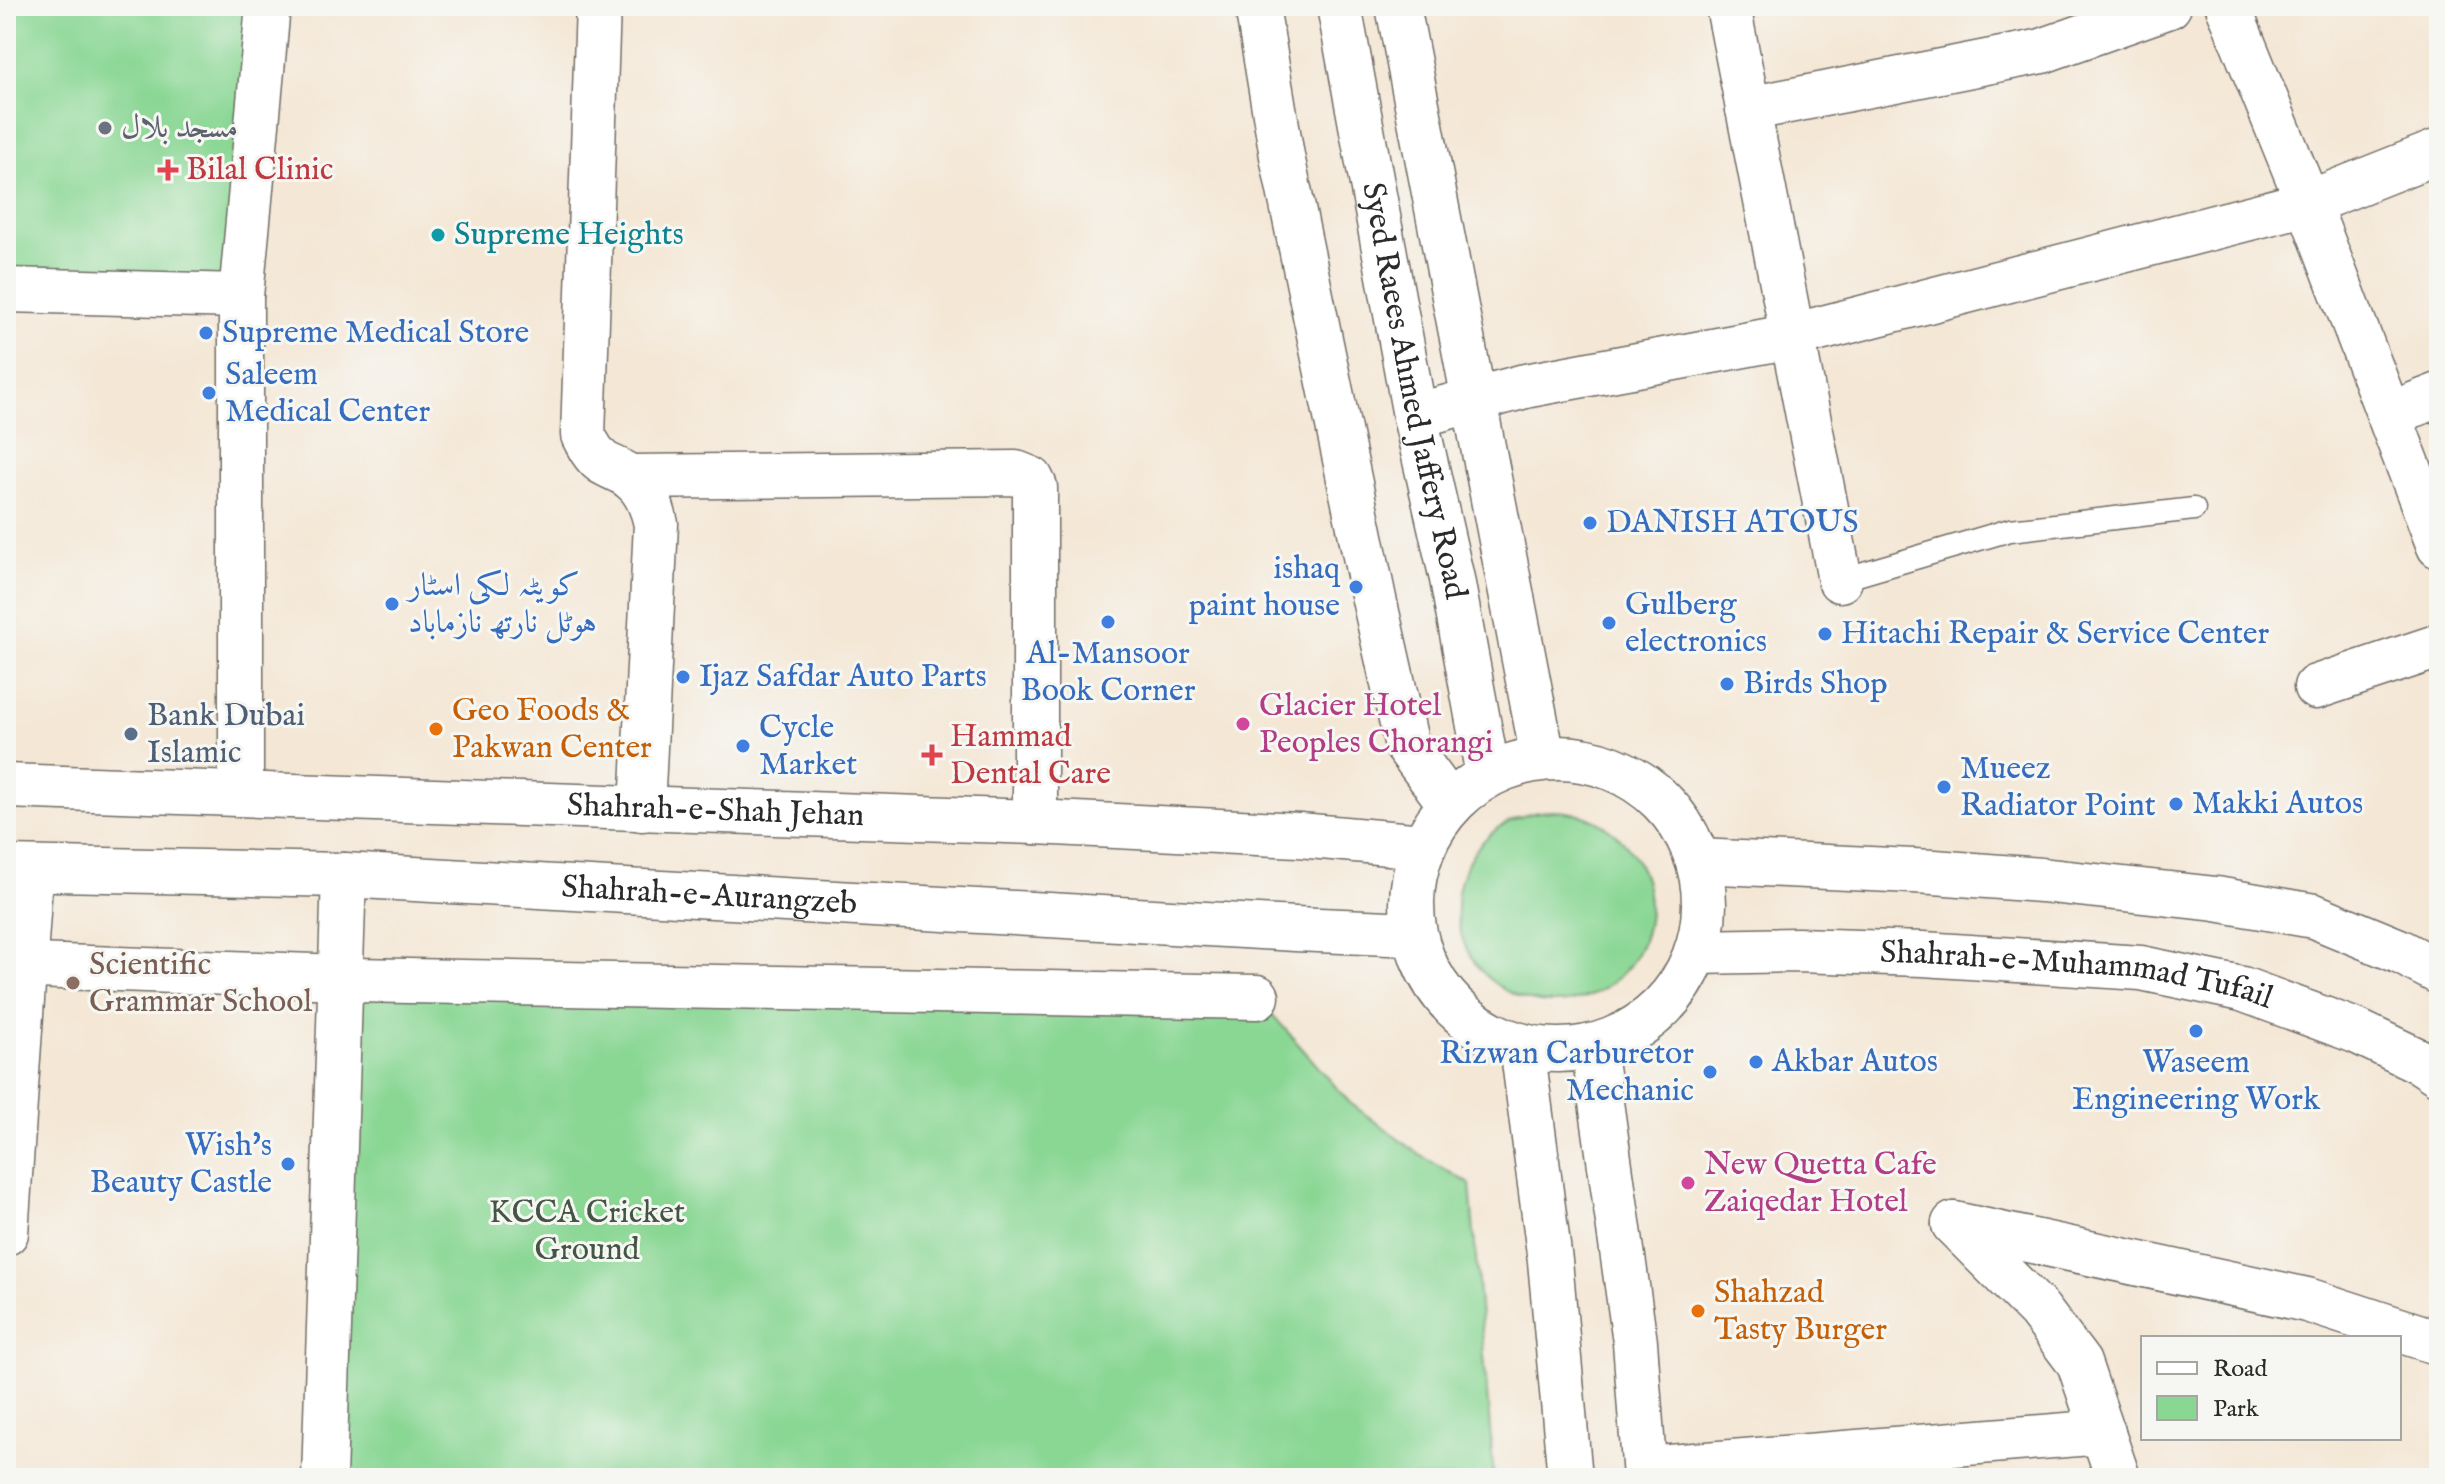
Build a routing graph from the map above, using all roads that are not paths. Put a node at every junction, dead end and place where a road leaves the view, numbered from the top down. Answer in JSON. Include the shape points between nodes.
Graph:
{"nodes":[{"id":1,"x":268,"y":6,"type":"edge"},
{"id":2,"x":598,"y":6,"type":"edge"},
{"id":3,"x":1257,"y":6,"type":"edge"},
{"id":4,"x":1339,"y":6,"type":"edge"},
{"id":5,"x":1398,"y":6,"type":"edge"},
{"id":6,"x":1728,"y":6,"type":"edge"},
{"id":7,"x":2169,"y":6,"type":"edge"},
{"id":8,"x":2228,"y":6,"type":"edge"},
{"id":9,"x":1748,"y":109,"type":"junction"},
{"id":10,"x":2439,"y":151,"type":"edge"},
{"id":11,"x":2308,"y":203,"type":"junction"},
{"id":12,"x":6,"y":290,"type":"edge"},
{"id":13,"x":241,"y":296,"type":"junction"},
{"id":14,"x":1792,"y":336,"type":"junction"},
{"id":15,"x":2439,"y":395,"type":"edge"},
{"id":16,"x":1474,"y":399,"type":"junction"},
{"id":17,"x":2390,"y":414,"type":"junction"},
{"id":18,"x":1415,"y":416,"type":"junction"},
{"id":19,"x":631,"y":477,"type":"junction"},
{"id":20,"x":2194,"y":509,"type":"dead end"},
{"id":21,"x":2439,"y":546,"type":"edge"},
{"id":22,"x":1840,"y":580,"type":"joint"},
{"id":23,"x":2439,"y":646,"type":"edge"},
{"id":24,"x":2316,"y":687,"type":"dead end"},
{"id":25,"x":1543,"y":758,"type":"junction"},
{"id":26,"x":1488,"y":775,"type":"junction"},
{"id":27,"x":6,"y":786,"type":"edge"},
{"id":28,"x":241,"y":794,"type":"junction"},
{"id":29,"x":1450,"y":804,"type":"junction"},
{"id":30,"x":642,"y":809,"type":"junction"},
{"id":31,"x":1035,"y":822,"type":"junction"},
{"id":32,"x":1423,"y":846,"type":"junction"},
{"id":33,"x":1698,"y":861,"type":"junction"},
{"id":34,"x":18,"y":868,"type":"edge"},
{"id":35,"x":344,"y":875,"type":"junction"},
{"id":36,"x":1413,"y":934,"type":"junction"},
{"id":37,"x":1696,"y":952,"type":"junction"},
{"id":38,"x":16,"y":966,"type":"edge"},
{"id":39,"x":2439,"y":972,"type":"edge"},
{"id":40,"x":341,"y":977,"type":"junction"},
{"id":41,"x":1257,"y":997,"type":"dead end"},
{"id":42,"x":1522,"y":1046,"type":"junction"},
{"id":43,"x":1593,"y":1046,"type":"junction"},
{"id":44,"x":2439,"y":1074,"type":"edge"},
{"id":45,"x":6,"y":1233,"type":"edge"},
{"id":46,"x":2439,"y":1343,"type":"edge"},
{"id":47,"x":2103,"y":1432,"type":"junction"},
{"id":48,"x":1645,"y":1474,"type":"edge"},
{"id":49,"x":324,"y":1478,"type":"edge"},
{"id":50,"x":1570,"y":1478,"type":"edge"},
{"id":51,"x":2118,"y":1478,"type":"edge"}],
"edges":[{"from":1,"to":13,"type":"street"},
{"from":2,"to":19,"type":"street","via":[[583,435],[601,461]]},
{"from":3,"to":29,"type":"street","via":[[1285,171],[1407,746]]},
{"from":4,"to":18,"type":"street","name":"Syed Raees Ahmed Jaffery Road"},
{"from":5,"to":16,"type":"street","name":"Syed Raees Ahmed Jaffery Road"},
{"from":6,"to":9,"type":"street"},
{"from":7,"to":9,"type":"street","via":[[2042,51]]},
{"from":8,"to":11,"type":"street"},
{"from":9,"to":14,"type":"street"},
{"from":10,"to":11,"type":"street"},
{"from":11,"to":14,"type":"street"},
{"from":11,"to":17,"type":"street"},
{"from":12,"to":13,"type":"street"},
{"from":13,"to":28,"type":"street"},
{"from":14,"to":16,"type":"street"},
{"from":14,"to":22,"type":"street"},
{"from":15,"to":17,"type":"street"},
{"from":16,"to":18,"type":"street"},
{"from":16,"to":25,"type":"street","name":"Syed Raees Ahmed Jaffery Road"},
{"from":17,"to":21,"type":"street"},
{"from":18,"to":26,"type":"street","name":"Syed Raees Ahmed Jaffery Road"},
{"from":19,"to":30,"type":"street","via":[[651,503],[656,524]]},
{"from":19,"to":31,"type":"street","via":[[1016,473],[1031,479]]},
{"from":20,"to":22,"type":"lane","via":[[2010,530]]},
{"from":23,"to":24,"type":"street"},
{"from":25,"to":26,"type":"street"},
{"from":25,"to":33,"type":"street","via":[[1583,759],[1622,771],[1656,793],[1682,824]]},
{"from":26,"to":29,"type":"street"},
{"from":27,"to":28,"type":"street","name":"Shahrah-e-Shah Jehan"},
{"from":28,"to":30,"type":"street","name":"Shahrah-e-Shah Jehan"},
{"from":29,"to":32,"type":"street"},
{"from":30,"to":31,"type":"street","name":"Shahrah-e-Shah Jehan"},
{"from":31,"to":32,"type":"street","name":"Shahrah-e-Shah Jehan"},
{"from":32,"to":36,"type":"street","via":[[1414,874]]},
{"from":33,"to":37,"type":"street","via":[[1704,892]]},
{"from":33,"to":39,"type":"street","via":[[1934,872],[2216,899],[2314,916]]},
{"from":34,"to":35,"type":"street","name":"Shahrah-e-Aurangzeb"},
{"from":34,"to":38,"type":"street"},
{"from":35,"to":36,"type":"street","name":"Shahrah-e-Aurangzeb"},
{"from":35,"to":40,"type":"street"},
{"from":36,"to":42,"type":"street","via":[[1441,993],[1491,1035]]},
{"from":37,"to":43,"type":"street","via":[[1673,994],[1637,1027]]},
{"from":37,"to":44,"type":"street","name":"Shahrah-e-Muhammad Tufail","via":[[1923,954],[2141,968],[2242,989],[2356,1031]]},
{"from":38,"to":40,"type":"street"},
{"from":38,"to":45,"type":"street"},
{"from":40,"to":41,"type":"street"},
{"from":40,"to":49,"type":"street"},
{"from":42,"to":43,"type":"street"},
{"from":42,"to":50,"type":"street","via":[[1550,1261]]},
{"from":43,"to":48,"type":"street","via":[[1635,1342]]},
{"from":46,"to":47,"type":"street","via":[[2307,1300],[1954,1224],[2039,1310],[2079,1363]]},
{"from":47,"to":48,"type":"street"},
{"from":47,"to":51,"type":"street"}]}
